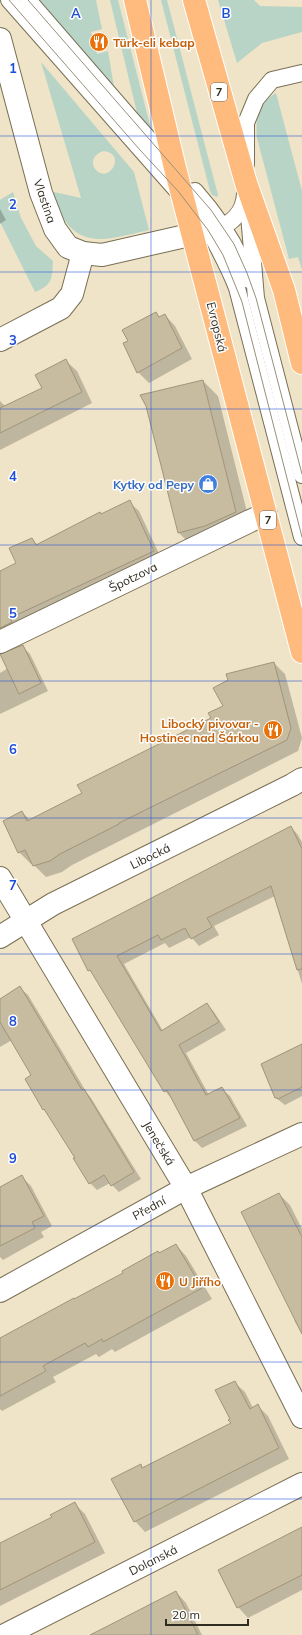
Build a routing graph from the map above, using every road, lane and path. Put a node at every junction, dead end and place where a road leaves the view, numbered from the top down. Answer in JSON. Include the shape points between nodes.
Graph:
{"nodes":[{"id":1,"x":9,"y":0,"type":"edge"},
{"id":2,"x":28,"y":0,"type":"edge"},
{"id":3,"x":135,"y":0,"type":"edge"},
{"id":4,"x":194,"y":0,"type":"edge"},
{"id":5,"x":0,"y":39,"type":"edge"},
{"id":6,"x":302,"y":73,"type":"edge"},
{"id":7,"x":175,"y":168,"type":"junction"},
{"id":8,"x":246,"y":183,"type":"junction"},
{"id":9,"x":184,"y":199,"type":"junction"},
{"id":10,"x":210,"y":230,"type":"junction"},
{"id":11,"x":83,"y":253,"type":"junction"},
{"id":12,"x":256,"y":298,"type":"junction"},
{"id":13,"x":0,"y":340,"type":"edge"},
{"id":14,"x":302,"y":363,"type":"edge"},
{"id":15,"x":302,"y":475,"type":"edge"},
{"id":16,"x":266,"y":514,"type":"junction"},
{"id":17,"x":302,"y":537,"type":"edge"},
{"id":18,"x":0,"y":642,"type":"edge"},
{"id":19,"x":302,"y":652,"type":"edge"},
{"id":20,"x":302,"y":779,"type":"edge"},
{"id":21,"x":0,"y":878,"type":"edge"},
{"id":22,"x":26,"y":921,"type":"junction"},
{"id":23,"x":0,"y":937,"type":"edge"},
{"id":24,"x":302,"y":1134,"type":"edge"},
{"id":25,"x":186,"y":1188,"type":"junction"},
{"id":26,"x":0,"y":1291,"type":"edge"},
{"id":27,"x":302,"y":1416,"type":"edge"},
{"id":28,"x":302,"y":1484,"type":"edge"},
{"id":29,"x":31,"y":1629,"type":"edge"},
{"id":30,"x":5,"y":1635,"type":"edge"}],
"edges":[{"from":1,"to":9,"type":"lane"},
{"from":2,"to":7,"type":"lane"},
{"from":3,"to":7,"type":"main road","name":"Evropská","number":"7"},
{"from":4,"to":8,"type":"main road","number":"7"},
{"from":5,"to":11,"type":"street","name":"Vlastina","via":[[41,193],[54,229],[68,247]]},
{"from":6,"to":8,"type":"lane","via":[[272,80],[256,99],[246,124]]},
{"from":7,"to":9,"type":"main road","name":"Evropská","number":"7"},
{"from":7,"to":10,"type":"lane"},
{"from":8,"to":10,"type":"lane","name":"Vlastina","via":[[245,200],[237,216]]},
{"from":8,"to":12,"type":"lane"},
{"from":8,"to":14,"type":"main road","number":"7","via":[[284,290]]},
{"from":9,"to":10,"type":"main road","name":"Evropská","number":"7"},
{"from":10,"to":11,"type":"street","name":"Vlastina","via":[[102,255]]},
{"from":10,"to":12,"type":"lane","via":[[240,257]]},
{"from":10,"to":16,"type":"main road","name":"Evropská","number":"7"},
{"from":10,"to":17,"type":"lane","via":[[242,302]]},
{"from":11,"to":13,"type":"street","via":[[72,294],[60,308]]},
{"from":12,"to":15,"type":"lane"},
{"from":16,"to":18,"type":"street","name":"Špotzova"},
{"from":16,"to":19,"type":"main road","name":"Evropská","number":"7"},
{"from":20,"to":22,"type":"street","name":"Libocká","via":[[53,904]]},
{"from":21,"to":22,"type":"street","name":"Jenečská"},
{"from":22,"to":23,"type":"street","name":"Libocká"},
{"from":22,"to":25,"type":"street","name":"Jenečská"},
{"from":24,"to":25,"type":"street","name":"Přední"},
{"from":25,"to":26,"type":"street","name":"Přední"},
{"from":25,"to":27,"type":"street","name":"Jenečská"},
{"from":28,"to":29,"type":"street","name":"Dolanská"},
{"from":29,"to":30,"type":"street","name":"Dolanská"}]}
